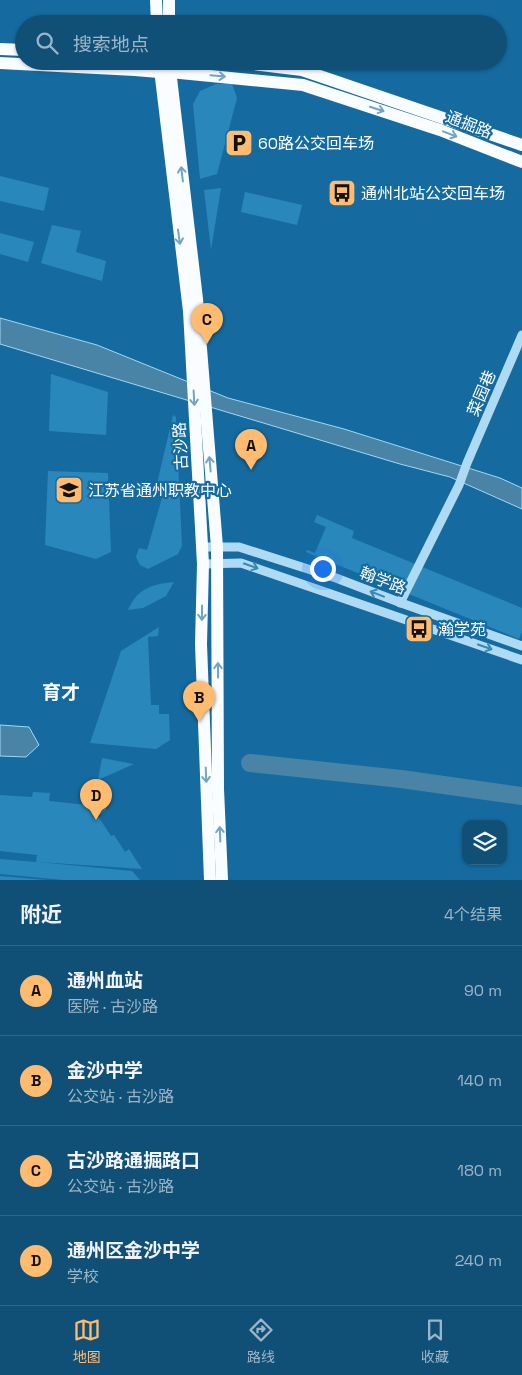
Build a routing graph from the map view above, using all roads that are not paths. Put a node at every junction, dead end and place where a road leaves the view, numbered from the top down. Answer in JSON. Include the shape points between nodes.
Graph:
{"nodes":[{"id":1,"x":156,"y":0,"type":"edge"},
{"id":2,"x":169,"y":0,"type":"edge"},
{"id":3,"x":157,"y":15,"type":"edge"},
{"id":4,"x":169,"y":15,"type":"edge"},
{"id":5,"x":0,"y":48,"type":"edge"},
{"id":6,"x":15,"y":49,"type":"edge"},
{"id":7,"x":0,"y":63,"type":"edge"},
{"id":8,"x":15,"y":64,"type":"edge"},
{"id":9,"x":164,"y":70,"type":"edge"},
{"id":10,"x":164,"y":70,"type":"edge"},
{"id":11,"x":186,"y":70,"type":"edge"},
{"id":12,"x":302,"y":70,"type":"edge"},
{"id":13,"x":522,"y":146,"type":"edge"},
{"id":14,"x":522,"y":162,"type":"edge"},
{"id":15,"x":522,"y":335,"type":"edge"},
{"id":16,"x":202,"y":547,"type":"junction"},
{"id":17,"x":217,"y":547,"type":"junction"},
{"id":18,"x":203,"y":564,"type":"junction"},
{"id":19,"x":217,"y":564,"type":"junction"},
{"id":20,"x":400,"y":603,"type":"junction"},
{"id":21,"x":522,"y":646,"type":"edge"},
{"id":22,"x":522,"y":660,"type":"edge"},
{"id":23,"x":210,"y":880,"type":"edge"},
{"id":24,"x":222,"y":880,"type":"edge"}],
"edges":[{"from":1,"to":3,"type":"main road"},
{"from":2,"to":4,"type":"main road"},
{"from":5,"to":6,"type":"main road"},
{"from":7,"to":8,"type":"main road"},
{"from":9,"to":16,"type":"main road","name":"古沙路","one_way":true,"via":[[189,311]]},
{"from":17,"to":10,"type":"main road","name":"古沙路","one_way":true,"via":[[197,300]]},
{"from":11,"to":14,"type":"main road","name":"通掘路","one_way":true,"via":[[303,86],[440,130]]},
{"from":12,"to":13,"type":"main road","name":"通掘路"},
{"from":15,"to":20,"type":"street","name":"菜园巷","via":[[459,485]]},
{"from":16,"to":17,"type":"street","name":"翰学路"},
{"from":16,"to":18,"type":"main road","name":"古沙路"},
{"from":17,"to":19,"type":"main road","name":"古沙路"},
{"from":20,"to":17,"type":"street","name":"翰学路","one_way":true,"via":[[336,578],[239,548]]},
{"from":18,"to":19,"type":"street","name":"翰学路"},
{"from":18,"to":23,"type":"main road","name":"古沙路","one_way":true,"via":[[201,644]]},
{"from":19,"to":22,"type":"street","name":"翰学路","one_way":true,"via":[[241,563]]},
{"from":24,"to":19,"type":"main road","name":"古沙路","one_way":true,"via":[[218,789]]},
{"from":20,"to":21,"type":"street","name":"翰学路"}]}
